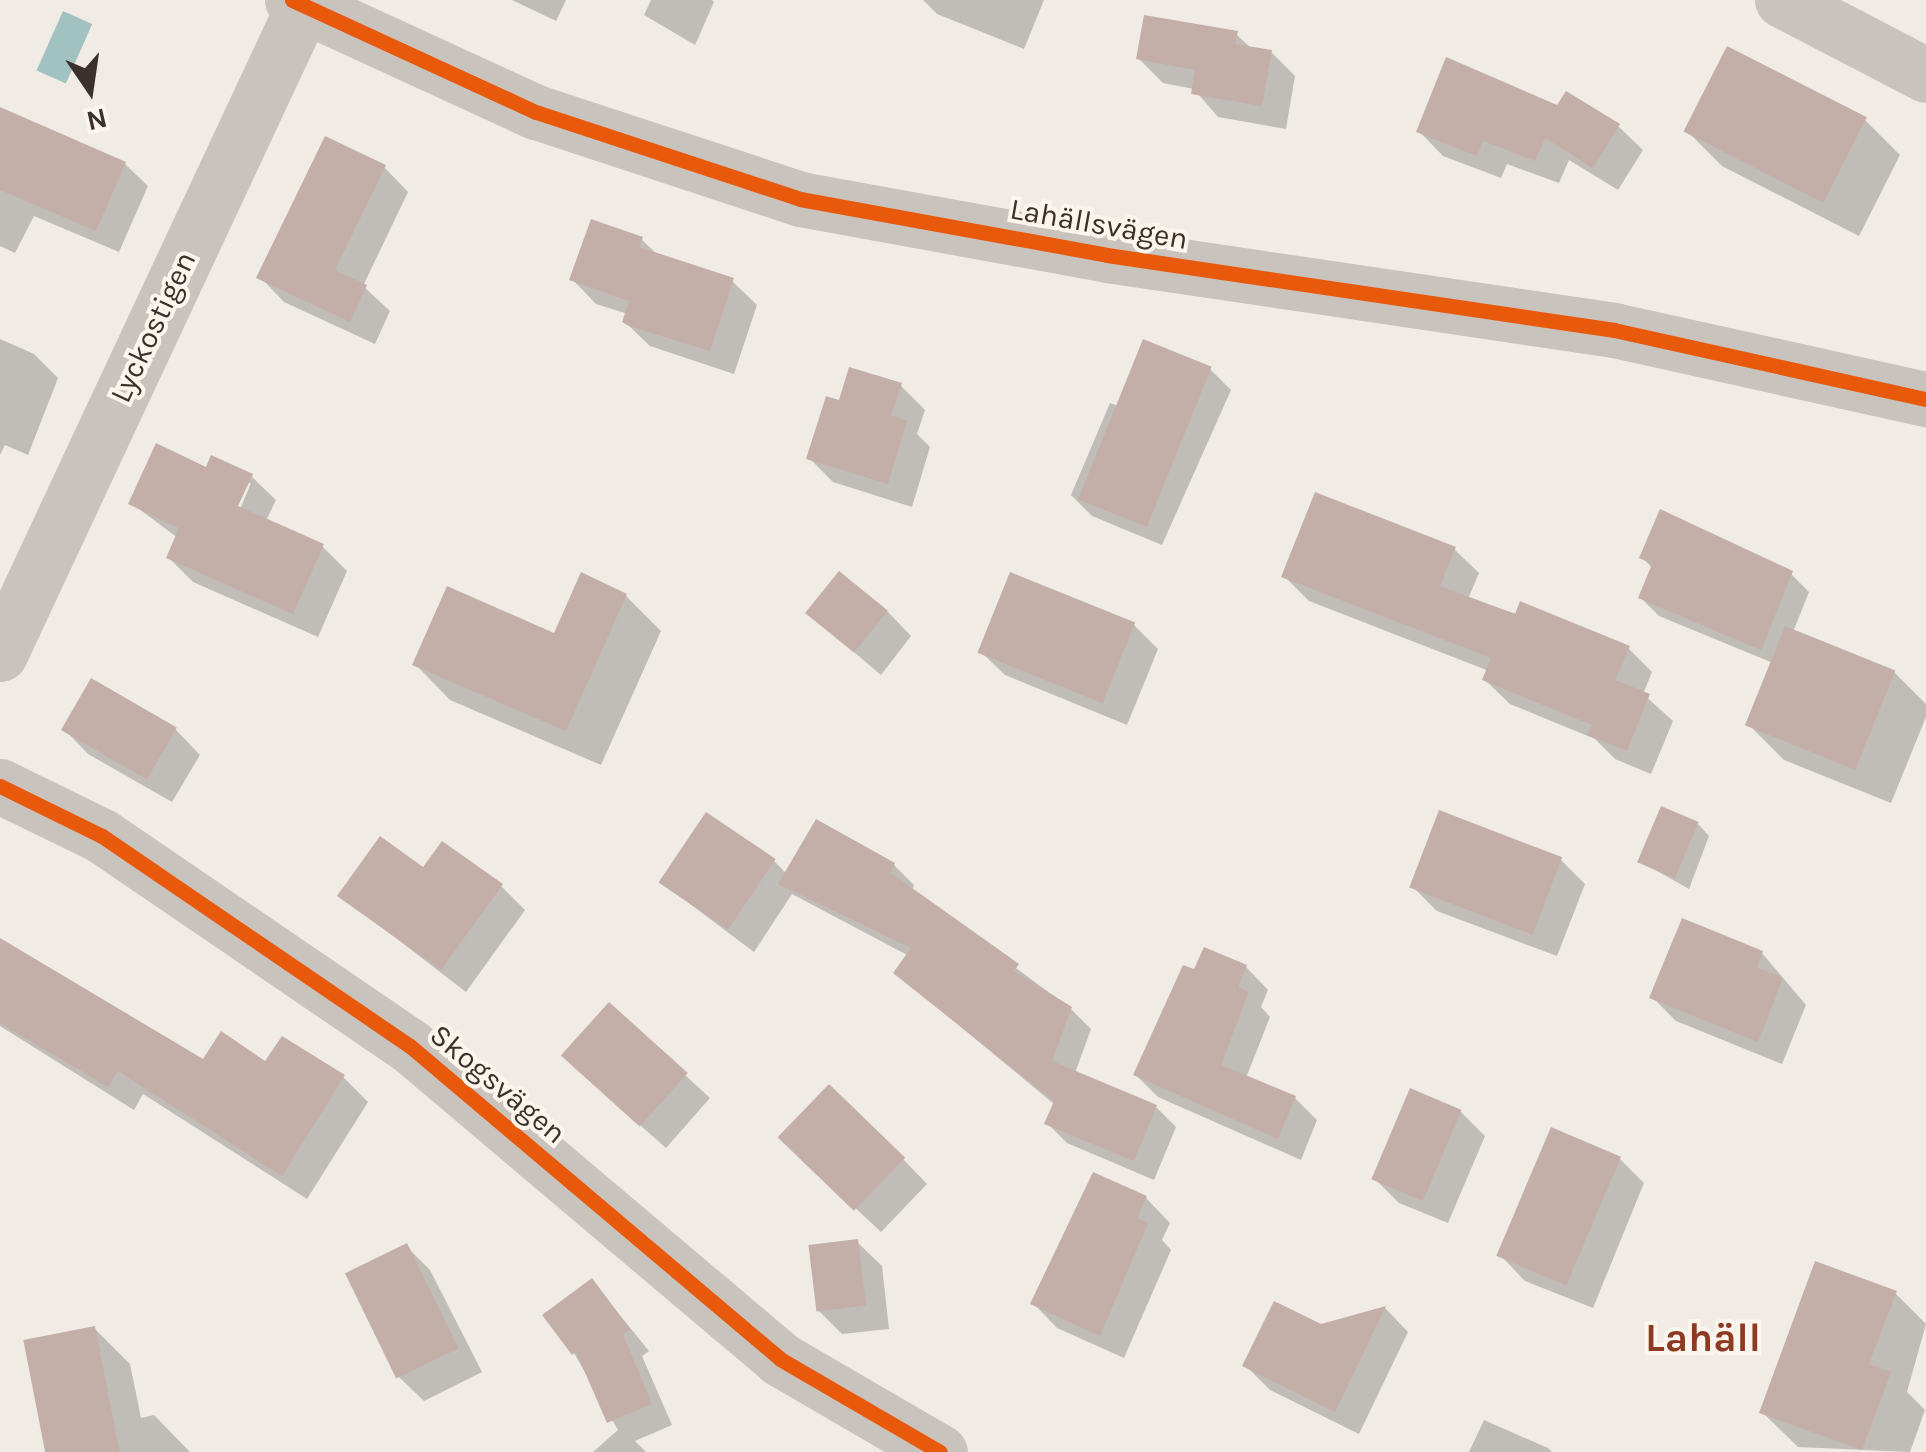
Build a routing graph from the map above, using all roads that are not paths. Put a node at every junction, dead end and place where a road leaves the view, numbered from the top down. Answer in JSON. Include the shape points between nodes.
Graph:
{"nodes":[{"id":1,"x":1782,"y":0,"type":"edge"},
{"id":2,"x":300,"y":2,"type":"edge"},
{"id":3,"x":1926,"y":75,"type":"edge"},
{"id":4,"x":1926,"y":399,"type":"edge"},
{"id":5,"x":0,"y":654,"type":"edge"},
{"id":6,"x":0,"y":786,"type":"edge"},
{"id":7,"x":940,"y":1452,"type":"edge"}],
"edges":[{"from":1,"to":3,"type":"street"},
{"from":2,"to":4,"type":"street","name":"Lahällsvägen","via":[[536,112],[800,198],[1107,255],[1614,330]]},
{"from":2,"to":5,"type":"street","name":"Lyckostigen"},
{"from":6,"to":7,"type":"street","name":"Skogsvägen","via":[[102,836],[410,1046],[780,1359]]}]}
